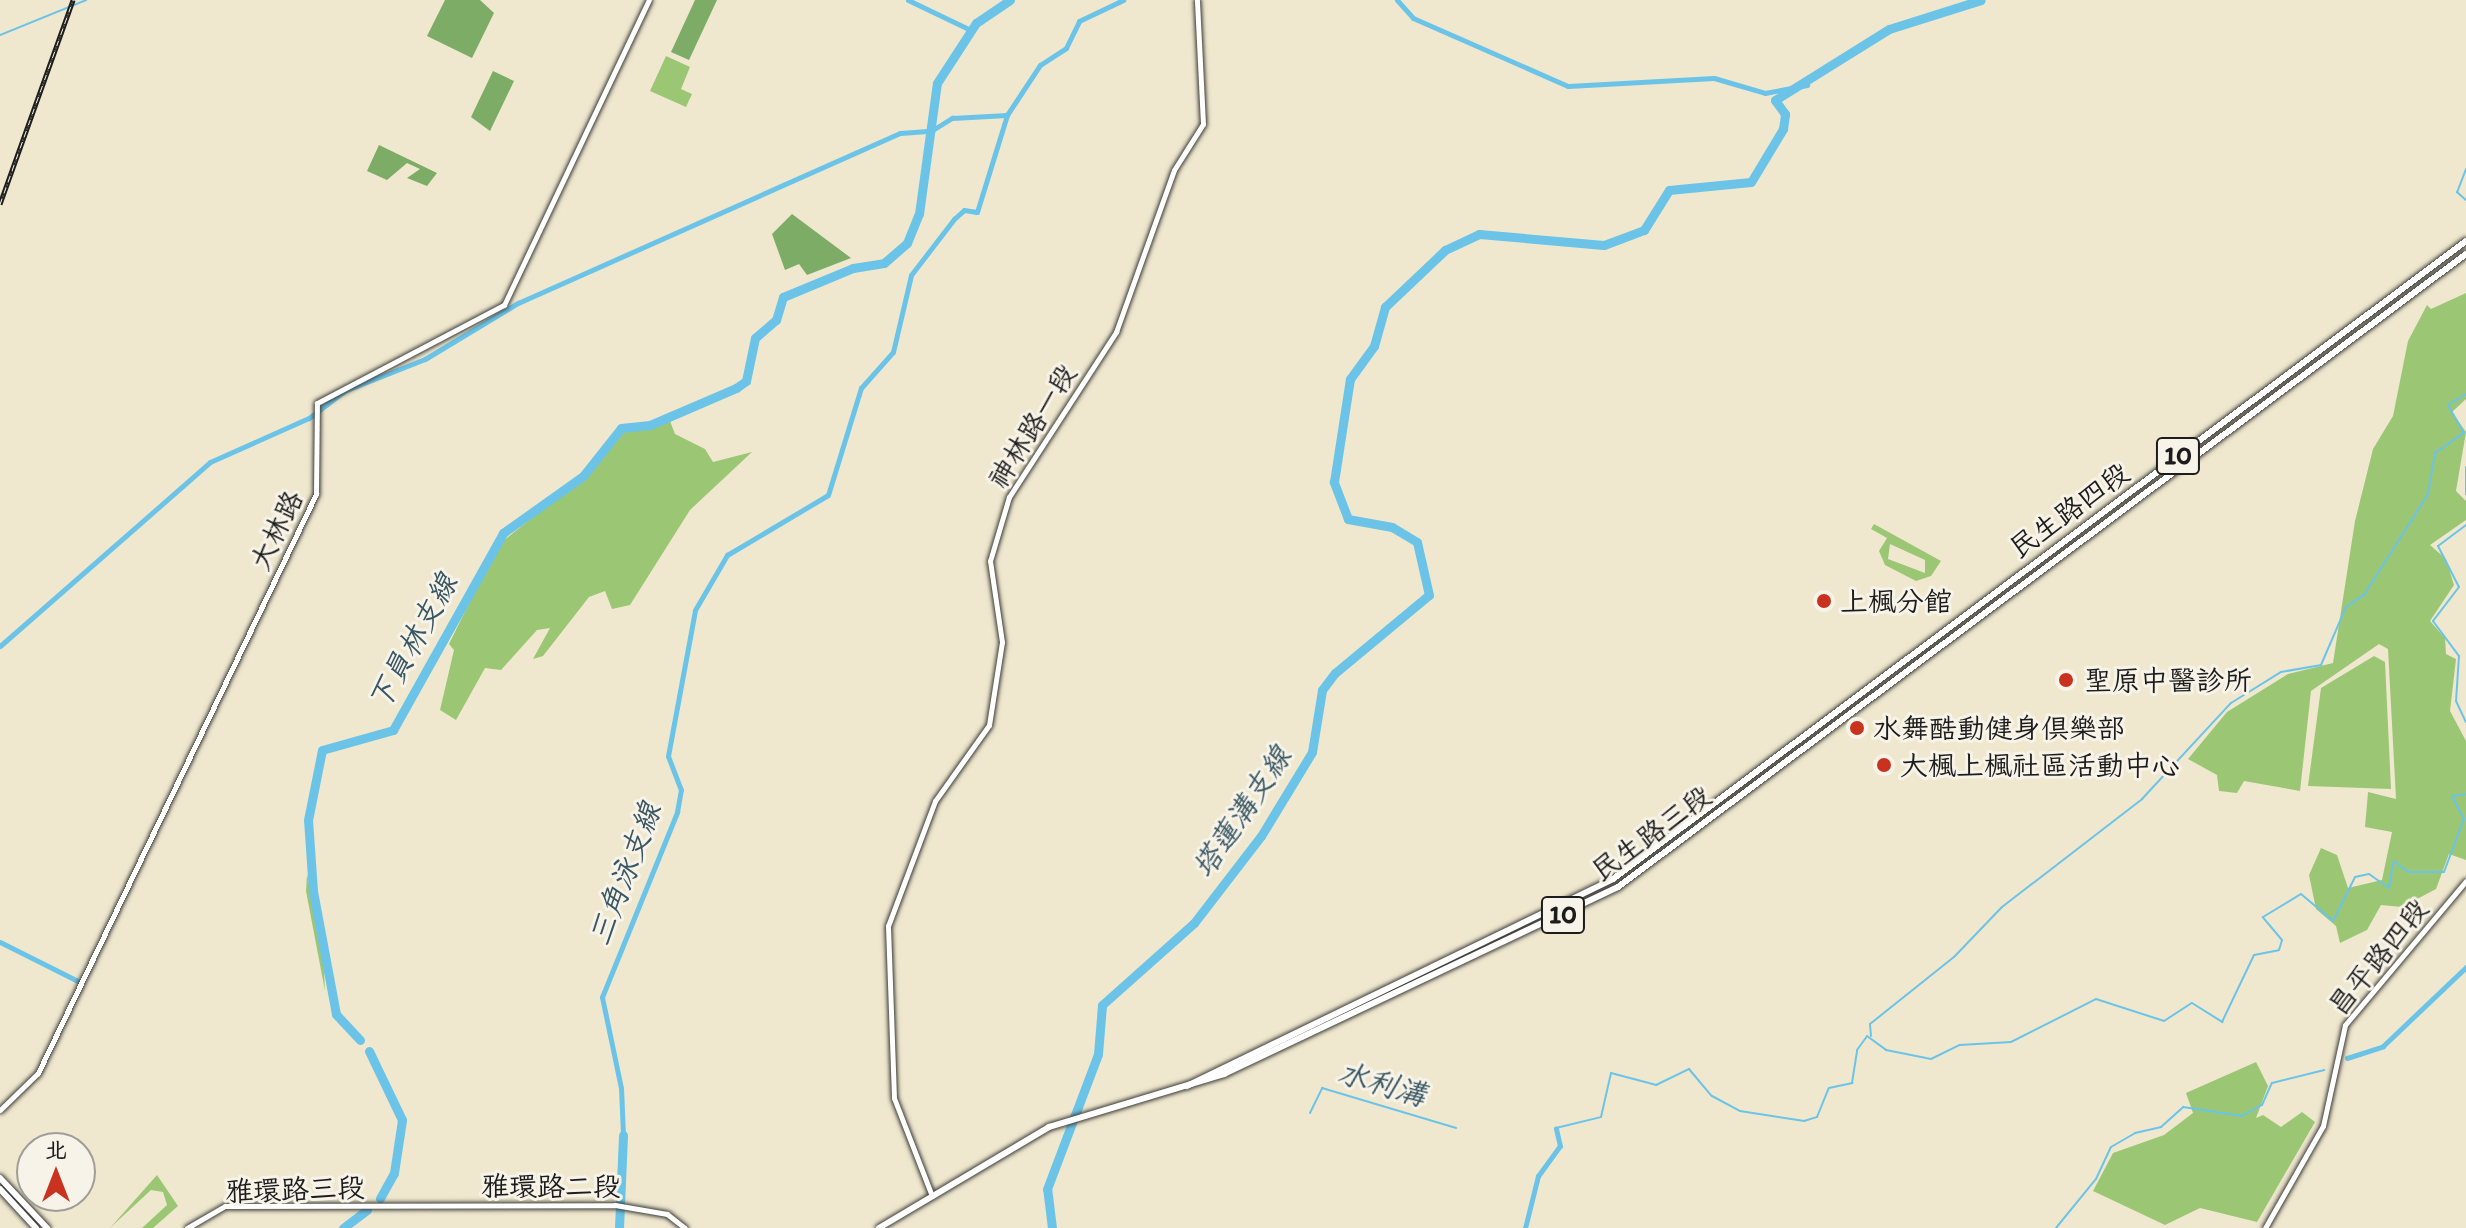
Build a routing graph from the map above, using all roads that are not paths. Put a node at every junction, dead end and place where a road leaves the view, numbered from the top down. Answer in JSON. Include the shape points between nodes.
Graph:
{"nodes":[{"id":1,"x":649,"y":0,"type":"edge"},
{"id":2,"x":1197,"y":0,"type":"edge"},
{"id":3,"x":2466,"y":241,"type":"edge"},
{"id":4,"x":2466,"y":254,"type":"edge"},
{"id":5,"x":1891,"y":672,"type":"joint"},
{"id":6,"x":1899,"y":675,"type":"joint"},
{"id":7,"x":2466,"y":881,"type":"edge"},
{"id":8,"x":1187,"y":1086,"type":"junction"},
{"id":9,"x":0,"y":1110,"type":"edge"},
{"id":10,"x":0,"y":1178,"type":"edge"},
{"id":11,"x":0,"y":1189,"type":"edge"},
{"id":12,"x":932,"y":1196,"type":"junction"},
{"id":13,"x":411,"y":1206,"type":"joint"},
{"id":14,"x":36,"y":1228,"type":"edge"},
{"id":15,"x":47,"y":1228,"type":"edge"},
{"id":16,"x":187,"y":1228,"type":"edge"},
{"id":17,"x":685,"y":1228,"type":"edge"},
{"id":18,"x":879,"y":1228,"type":"edge"},
{"id":19,"x":2265,"y":1228,"type":"edge"}],
"edges":[{"from":1,"to":9,"type":"street","name":"大林路","via":[[504,305],[407,362],[337,388],[317,407],[316,494],[38,1073]]},
{"from":2,"to":12,"type":"street","name":"神林路一段","via":[[1203,124],[1174,170],[1116,332],[1009,497],[990,561],[1002,642],[989,725],[935,801],[888,926],[894,1098]]},
{"from":3,"to":5,"type":"main road","name":"民生路四段","number":"10"},
{"from":4,"to":6,"type":"main road","name":"民生路四段","number":"10"},
{"from":5,"to":8,"type":"main road","name":"民生路三段","number":"10","via":[[1605,884]]},
{"from":6,"to":8,"type":"main road","name":"民生路三段","number":"10","via":[[1602,897]]},
{"from":7,"to":19,"type":"street","name":"昌平路四段","via":[[2345,1025],[2323,1126]]},
{"from":8,"to":12,"type":"main road","name":"民生路三段","number":"10","via":[[1064,1122]]},
{"from":10,"to":15,"type":"main road"},
{"from":11,"to":14,"type":"main road"},
{"from":12,"to":18,"type":"main road","number":"10"},
{"from":13,"to":16,"type":"street","name":"雅環路三段","via":[[225,1206]]},
{"from":13,"to":17,"type":"street","name":"雅環路二段","via":[[627,1205],[667,1214]]}]}
